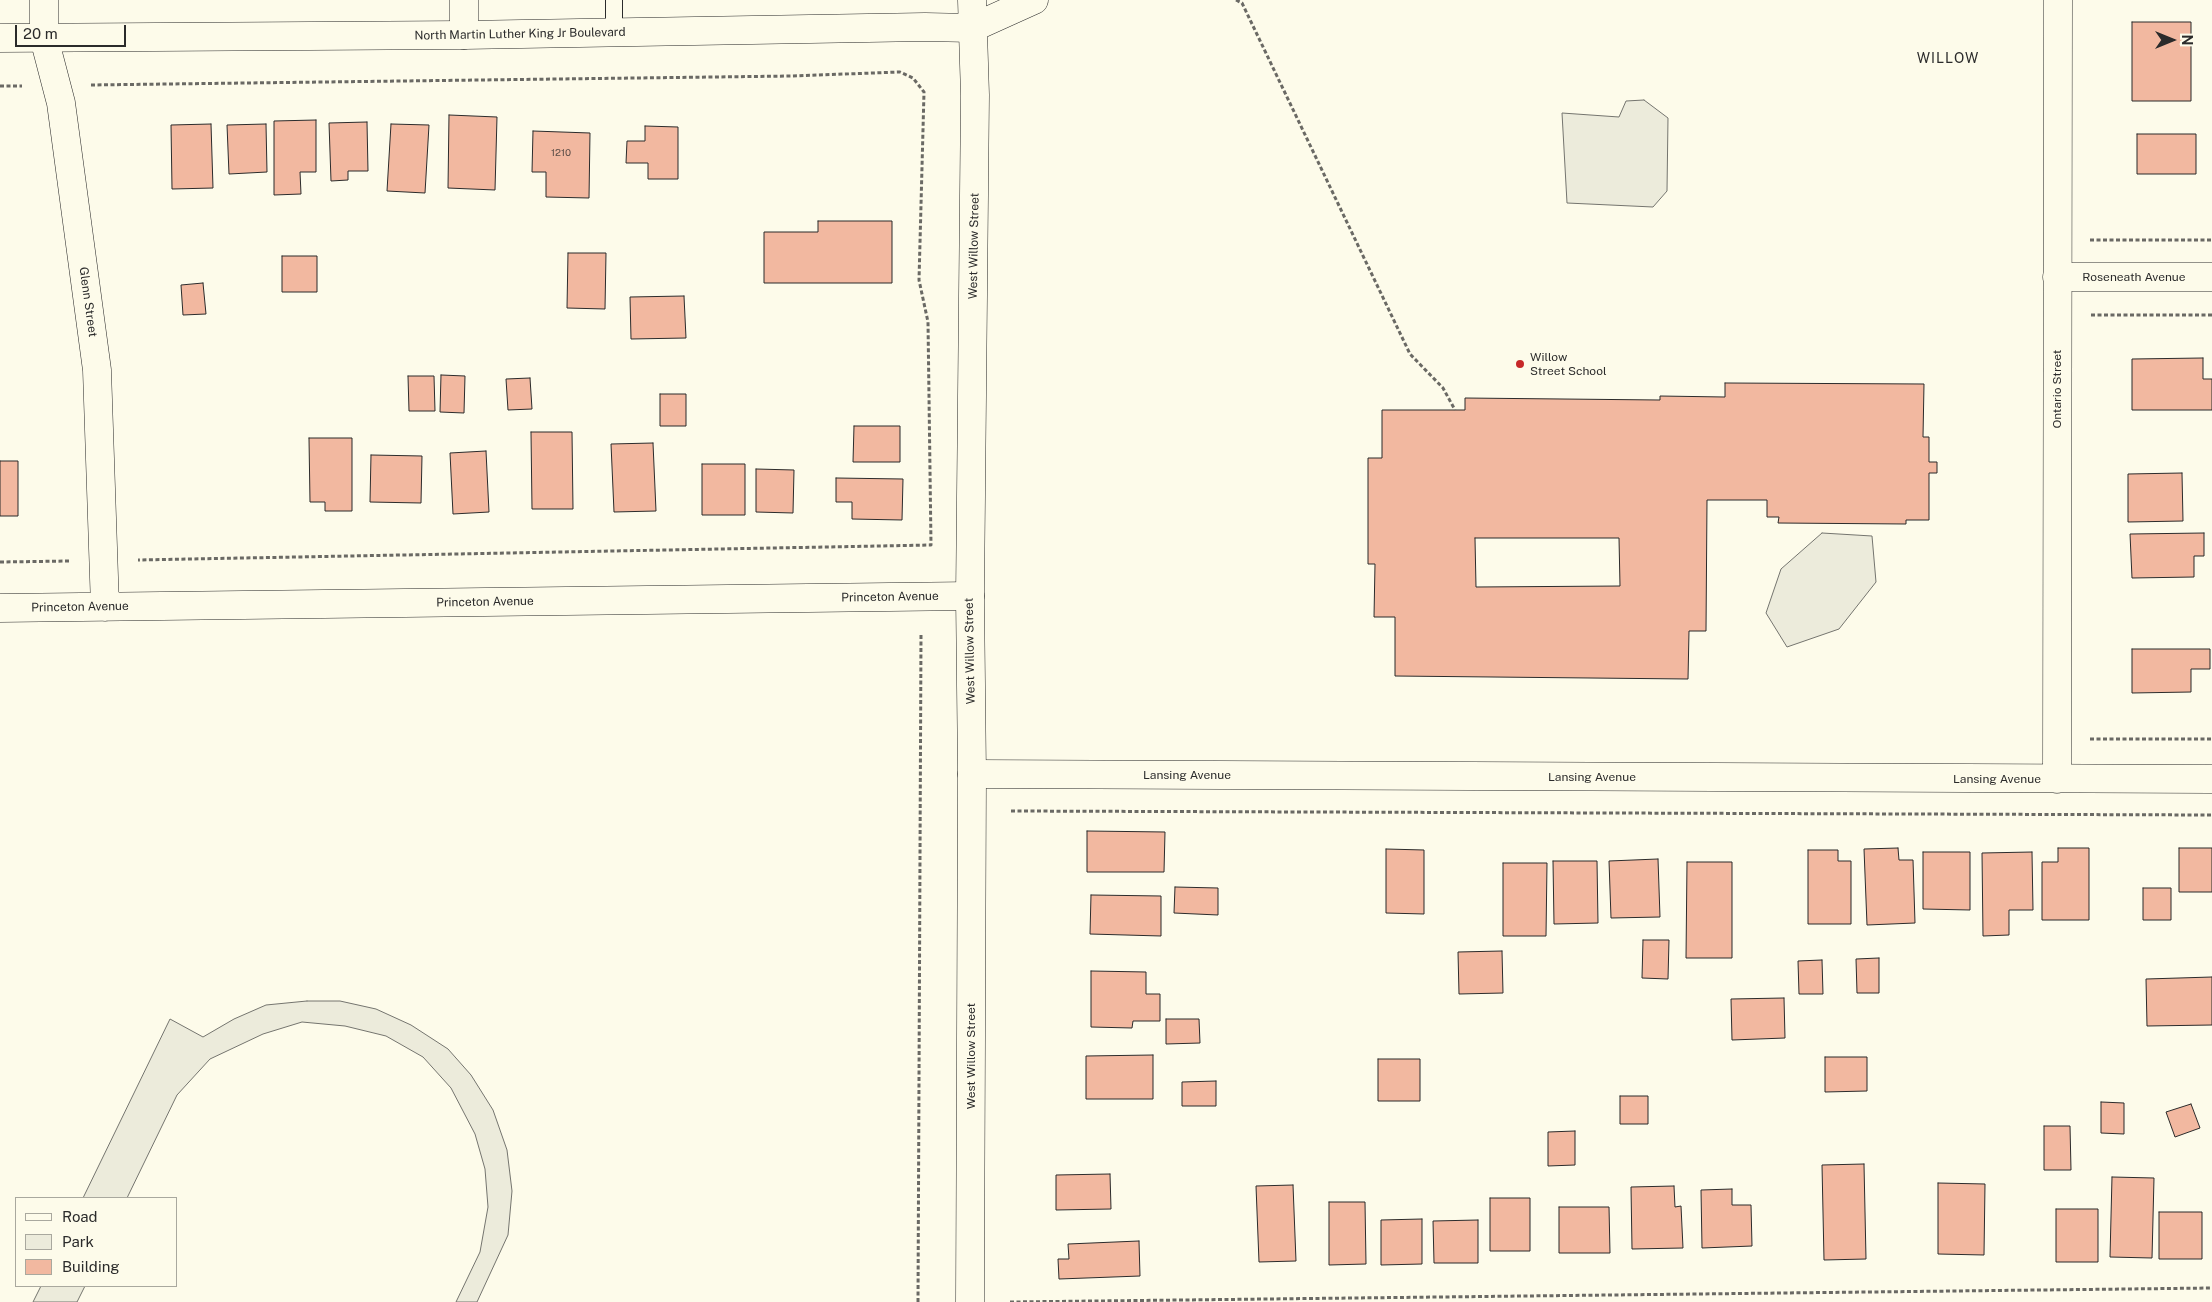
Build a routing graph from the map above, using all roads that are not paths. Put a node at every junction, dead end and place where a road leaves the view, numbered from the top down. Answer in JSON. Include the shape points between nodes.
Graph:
{"nodes":[{"id":1,"x":44,"y":0,"type":"edge"},
{"id":2,"x":464,"y":0,"type":"edge"},
{"id":3,"x":614,"y":0,"type":"edge"},
{"id":4,"x":972,"y":0,"type":"edge"},
{"id":5,"x":1034,"y":0,"type":"edge"},
{"id":6,"x":2058,"y":0,"type":"edge"},
{"id":7,"x":972,"y":28,"type":"junction"},
{"id":8,"x":614,"y":33,"type":"junction"},
{"id":9,"x":464,"y":35,"type":"junction"},
{"id":10,"x":0,"y":38,"type":"edge"},
{"id":11,"x":44,"y":38,"type":"junction"},
{"id":12,"x":2057,"y":277,"type":"junction"},
{"id":13,"x":2212,"y":277,"type":"edge"},
{"id":14,"x":970,"y":596,"type":"junction"},
{"id":15,"x":105,"y":606,"type":"junction"},
{"id":16,"x":0,"y":608,"type":"edge"},
{"id":17,"x":972,"y":774,"type":"junction"},
{"id":18,"x":2057,"y":779,"type":"junction"},
{"id":19,"x":2212,"y":779,"type":"edge"},
{"id":20,"x":970,"y":1302,"type":"edge"}],
"edges":[{"from":1,"to":11,"type":"street","name":"Glenn Street"},
{"from":2,"to":9,"type":"street"},
{"from":3,"to":8,"type":"lane"},
{"from":4,"to":7,"type":"street","name":"West Willow Street"},
{"from":5,"to":7,"type":"street","name":"North Martin Luther King Jr Boulevard"},
{"from":6,"to":12,"type":"street","name":"Ontario Street"},
{"from":7,"to":8,"type":"street","name":"North Martin Luther King Jr Boulevard"},
{"from":7,"to":14,"type":"street","name":"West Willow Street","via":[[975,95]]},
{"from":8,"to":9,"type":"street","name":"North Martin Luther King Jr Boulevard"},
{"from":9,"to":11,"type":"street","name":"North Martin Luther King Jr Boulevard"},
{"from":10,"to":11,"type":"street","name":"North Martin Luther King Jr Boulevard"},
{"from":11,"to":15,"type":"street","name":"Glenn Street","via":[[61,103],[97,370]]},
{"from":12,"to":13,"type":"street","name":"Roseneath Avenue"},
{"from":12,"to":18,"type":"street","name":"Ontario Street"},
{"from":14,"to":15,"type":"street","name":"Princeton Avenue"},
{"from":14,"to":17,"type":"street","name":"West Willow Street"},
{"from":15,"to":16,"type":"street","name":"Princeton Avenue"},
{"from":17,"to":18,"type":"street","name":"Lansing Avenue"},
{"from":17,"to":20,"type":"street","name":"West Willow Street"},
{"from":18,"to":19,"type":"street","name":"Lansing Avenue"}]}
